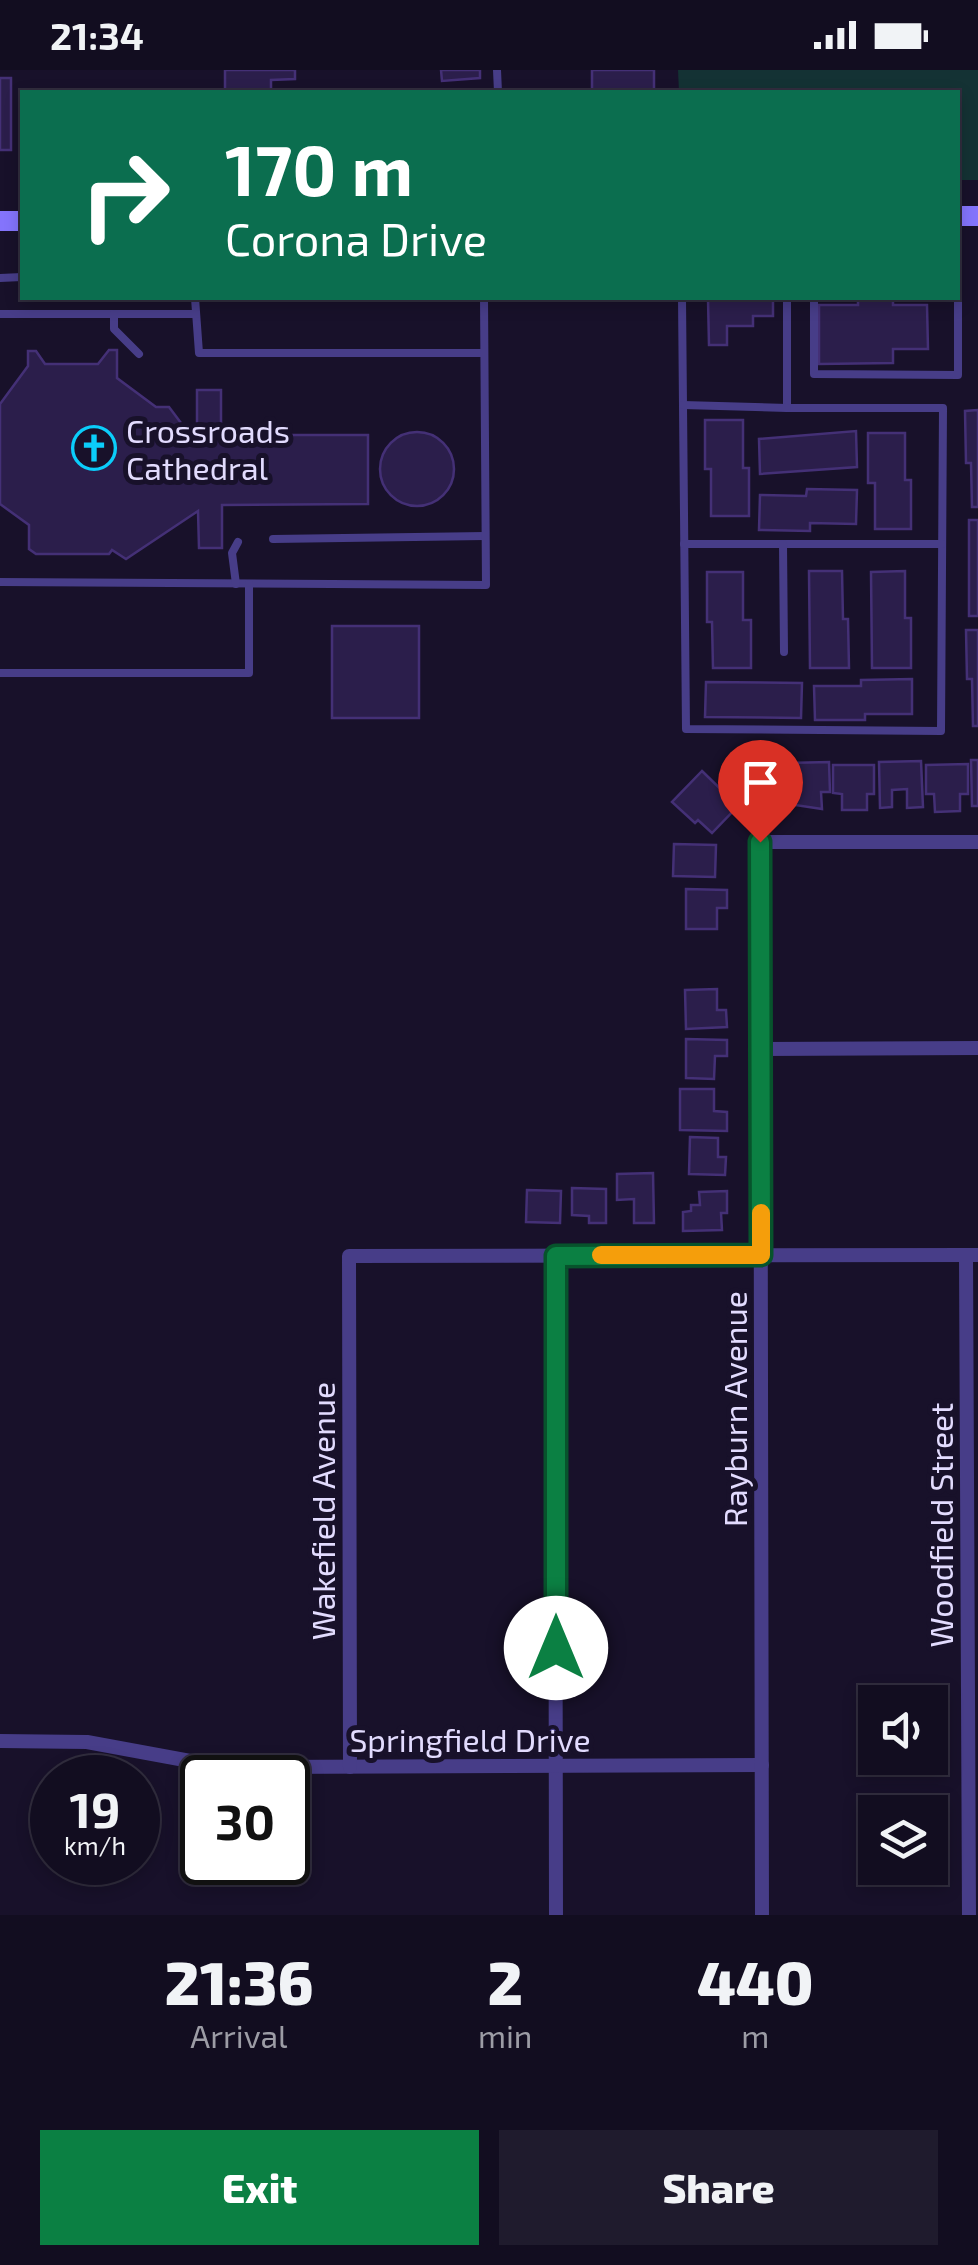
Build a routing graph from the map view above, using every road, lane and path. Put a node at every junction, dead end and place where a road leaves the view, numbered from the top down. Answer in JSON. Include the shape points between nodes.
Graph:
{"nodes":[{"id":1,"x":196,"y":300,"type":"edge"},
{"id":2,"x":484,"y":300,"type":"edge"},
{"id":3,"x":682,"y":300,"type":"edge"},
{"id":4,"x":787,"y":300,"type":"edge"},
{"id":5,"x":814,"y":300,"type":"edge"},
{"id":6,"x":958,"y":300,"type":"edge"},
{"id":7,"x":0,"y":314,"type":"edge"},
{"id":8,"x":114,"y":314,"type":"junction"},
{"id":9,"x":196,"y":314,"type":"junction"},
{"id":10,"x":484,"y":353,"type":"junction"},
{"id":11,"x":139,"y":354,"type":"dead end"},
{"id":12,"x":683,"y":405,"type":"junction"},
{"id":13,"x":787,"y":408,"type":"junction"},
{"id":14,"x":485,"y":536,"type":"junction"},
{"id":15,"x":273,"y":539,"type":"dead end"},
{"id":16,"x":238,"y":542,"type":"dead end"},
{"id":17,"x":684,"y":544,"type":"junction"},
{"id":18,"x":783,"y":544,"type":"junction"},
{"id":19,"x":942,"y":544,"type":"junction"},
{"id":20,"x":0,"y":582,"type":"edge"},
{"id":21,"x":236,"y":584,"type":"junction"},
{"id":22,"x":249,"y":584,"type":"junction"},
{"id":23,"x":784,"y":652,"type":"dead end"},
{"id":24,"x":0,"y":673,"type":"edge"},
{"id":25,"x":978,"y":842,"type":"edge"},
{"id":26,"x":978,"y":1048,"type":"edge"},
{"id":27,"x":760,"y":1049,"type":"junction"},
{"id":28,"x":761,"y":1255,"type":"junction"},
{"id":29,"x":972,"y":1255,"type":"edge"},
{"id":30,"x":556,"y":1256,"type":"junction"},
{"id":31,"x":973,"y":1460,"type":"edge"},
{"id":32,"x":973,"y":1666,"type":"edge"},
{"id":33,"x":0,"y":1741,"type":"edge"},
{"id":34,"x":762,"y":1765,"type":"junction"},
{"id":35,"x":556,"y":1766,"type":"junction"},
{"id":36,"x":350,"y":1767,"type":"junction"},
{"id":37,"x":556,"y":1915,"type":"edge"},
{"id":38,"x":762,"y":1915,"type":"edge"},
{"id":39,"x":969,"y":1915,"type":"edge"}],
"edges":[{"from":1,"to":9,"type":"lane"},
{"from":2,"to":10,"type":"lane"},
{"from":3,"to":12,"type":"lane"},
{"from":4,"to":13,"type":"lane"},
{"from":5,"to":6,"type":"lane","via":[[814,374],[958,375]]},
{"from":7,"to":8,"type":"lane"},
{"from":8,"to":9,"type":"lane"},
{"from":8,"to":11,"type":"lane","via":[[114,329]]},
{"from":9,"to":10,"type":"lane","via":[[199,353]]},
{"from":10,"to":14,"type":"lane"},
{"from":12,"to":13,"type":"lane"},
{"from":12,"to":17,"type":"lane"},
{"from":13,"to":19,"type":"lane","via":[[943,408]]},
{"from":14,"to":15,"type":"lane"},
{"from":14,"to":22,"type":"lane","via":[[486,585]]},
{"from":16,"to":21,"type":"lane","via":[[232,554]]},
{"from":17,"to":18,"type":"lane"},
{"from":17,"to":19,"type":"lane","via":[[686,730],[941,730]]},
{"from":18,"to":19,"type":"lane"},
{"from":18,"to":23,"type":"lane"},
{"from":20,"to":21,"type":"lane"},
{"from":21,"to":22,"type":"lane"},
{"from":22,"to":24,"type":"lane","via":[[249,673]]},
{"from":25,"to":27,"type":"street","name":"Rayburn Avenue","via":[[760,842]]},
{"from":26,"to":27,"type":"street"},
{"from":27,"to":28,"type":"street","name":"Rayburn Avenue"},
{"from":28,"to":29,"type":"street"},
{"from":28,"to":30,"type":"street"},
{"from":28,"to":34,"type":"street","name":"Rayburn Avenue"},
{"from":29,"to":31,"type":"street","name":"Woodfield Street"},
{"from":30,"to":35,"type":"street"},
{"from":30,"to":36,"type":"street","name":"Wakefield Avenue","via":[[349,1256]]},
{"from":31,"to":32,"type":"street","name":"Woodfield Street"},
{"from":32,"to":39,"type":"street","name":"Woodfield Street"},
{"from":33,"to":36,"type":"street","name":"Springfield Drive","via":[[87,1742],[217,1764]]},
{"from":34,"to":35,"type":"street","name":"Springfield Drive"},
{"from":34,"to":38,"type":"street","name":"Rayburn Avenue"},
{"from":35,"to":36,"type":"street","name":"Springfield Drive"},
{"from":35,"to":37,"type":"street"}]}
